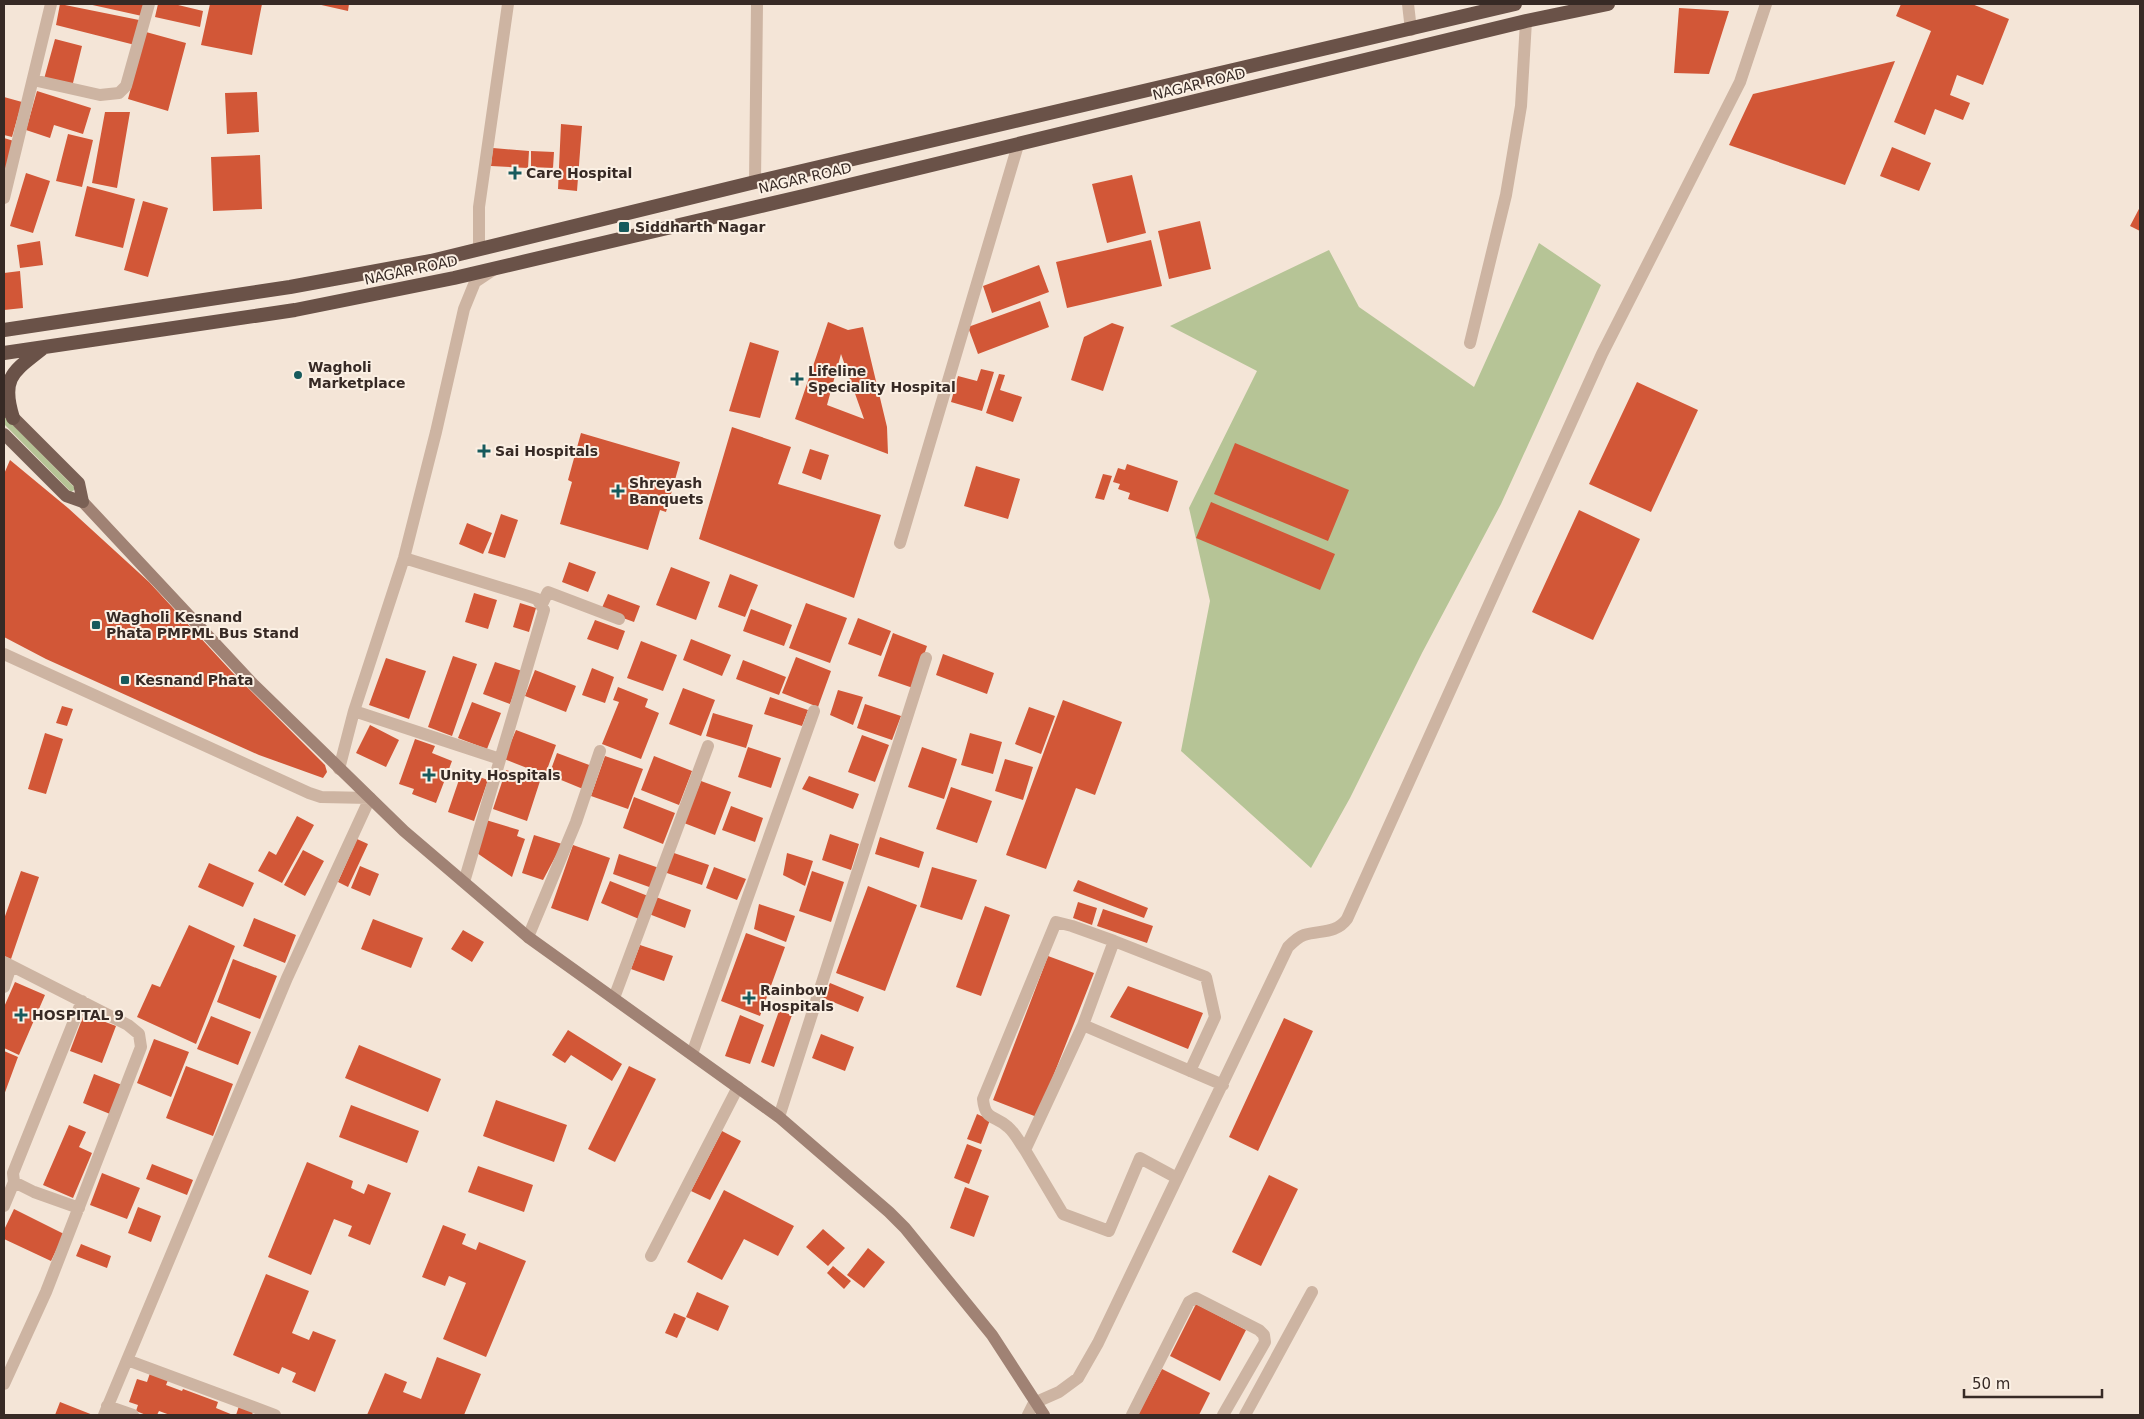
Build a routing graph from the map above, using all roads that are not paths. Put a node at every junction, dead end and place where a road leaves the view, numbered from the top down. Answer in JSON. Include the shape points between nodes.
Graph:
{"nodes":[{"id":1,"x":51,"y":4,"type":"edge"},
{"id":2,"x":150,"y":4,"type":"edge"},
{"id":3,"x":508,"y":4,"type":"edge"},
{"id":4,"x":757,"y":4,"type":"edge"},
{"id":5,"x":1408,"y":4,"type":"edge"},
{"id":6,"x":1515,"y":4,"type":"edge"},
{"id":7,"x":1608,"y":4,"type":"edge"},
{"id":8,"x":1766,"y":4,"type":"edge"},
{"id":9,"x":1526,"y":21,"type":"junction"},
{"id":10,"x":1411,"y":30,"type":"junction"},
{"id":11,"x":33,"y":80,"type":"junction"},
{"id":12,"x":1018,"y":144,"type":"junction"},
{"id":13,"x":755,"y":182,"type":"junction"},
{"id":14,"x":717,"y":192,"type":"junction"},
{"id":15,"x":4,"y":198,"type":"edge"},
{"id":16,"x":718,"y":216,"type":"junction"},
{"id":17,"x":479,"y":250,"type":"junction"},
{"id":18,"x":497,"y":267,"type":"junction"},
{"id":19,"x":4,"y":330,"type":"edge"},
{"id":20,"x":1470,"y":343,"type":"dead end"},
{"id":21,"x":44,"y":347,"type":"junction"},
{"id":22,"x":4,"y":353,"type":"edge"},
{"id":23,"x":8,"y":413,"type":"edge"},
{"id":24,"x":4,"y":434,"type":"edge"},
{"id":25,"x":83,"y":502,"type":"junction"},
{"id":26,"x":900,"y":543,"type":"dead end"},
{"id":27,"x":404,"y":558,"type":"junction"},
{"id":28,"x":542,"y":604,"type":"junction"},
{"id":29,"x":619,"y":619,"type":"dead end"},
{"id":30,"x":5,"y":658,"type":"edge"},
{"id":31,"x":926,"y":658,"type":"dead end"},
{"id":32,"x":354,"y":711,"type":"junction"},
{"id":33,"x":814,"y":711,"type":"dead end"},
{"id":34,"x":708,"y":746,"type":"dead end"},
{"id":35,"x":600,"y":751,"type":"dead end"},
{"id":36,"x":500,"y":759,"type":"junction"},
{"id":37,"x":339,"y":769,"type":"junction"},
{"id":38,"x":370,"y":798,"type":"junction"},
{"id":39,"x":464,"y":882,"type":"junction"},
{"id":40,"x":528,"y":937,"type":"junction"},
{"id":41,"x":1114,"y":941,"type":"junction"},
{"id":42,"x":8,"y":964,"type":"edge"},
{"id":43,"x":4,"y":987,"type":"edge"},
{"id":44,"x":614,"y":998,"type":"junction"},
{"id":45,"x":82,"y":1002,"type":"junction"},
{"id":46,"x":1083,"y":1025,"type":"junction"},
{"id":47,"x":692,"y":1054,"type":"junction"},
{"id":48,"x":1190,"y":1071,"type":"junction"},
{"id":49,"x":1223,"y":1085,"type":"junction"},
{"id":50,"x":738,"y":1087,"type":"junction"},
{"id":51,"x":778,"y":1117,"type":"junction"},
{"id":52,"x":1025,"y":1150,"type":"junction"},
{"id":53,"x":1177,"y":1178,"type":"junction"},
{"id":54,"x":14,"y":1182,"type":"junction"},
{"id":55,"x":4,"y":1206,"type":"edge"},
{"id":56,"x":79,"y":1208,"type":"junction"},
{"id":57,"x":651,"y":1256,"type":"dead end"},
{"id":58,"x":1312,"y":1292,"type":"dead end"},
{"id":59,"x":126,"y":1360,"type":"junction"},
{"id":60,"x":4,"y":1384,"type":"edge"},
{"id":61,"x":1034,"y":1403,"type":"junction"},
{"id":62,"x":106,"y":1411,"type":"edge"},
{"id":63,"x":133,"y":1415,"type":"edge"},
{"id":64,"x":275,"y":1415,"type":"edge"},
{"id":65,"x":1028,"y":1415,"type":"edge"},
{"id":66,"x":1044,"y":1415,"type":"edge"},
{"id":67,"x":1132,"y":1415,"type":"edge"},
{"id":68,"x":1223,"y":1415,"type":"edge"},
{"id":69,"x":1245,"y":1415,"type":"edge"}],
"edges":[{"from":1,"to":11,"type":"street"},
{"from":2,"to":11,"type":"street","via":[[126,86],[119,93],[100,95]]},
{"from":3,"to":17,"type":"street","via":[[479,207]]},
{"from":4,"to":13,"type":"street"},
{"from":5,"to":10,"type":"street"},
{"from":6,"to":10,"type":"highway","name":"NAGAR ROAD"},
{"from":7,"to":9,"type":"highway","name":"NAGAR ROAD"},
{"from":8,"to":49,"type":"street","via":[[1740,82],[1602,354],[1347,919],[1342,927],[1301,936],[1288,947]]},
{"from":9,"to":12,"type":"highway","name":"NAGAR ROAD"},
{"from":9,"to":20,"type":"street","via":[[1521,106],[1509,177]]},
{"from":10,"to":13,"type":"highway","name":"NAGAR ROAD"},
{"from":11,"to":15,"type":"street"},
{"from":12,"to":16,"type":"highway","name":"NAGAR ROAD"},
{"from":12,"to":26,"type":"street"},
{"from":13,"to":14,"type":"highway","name":"NAGAR ROAD"},
{"from":14,"to":16,"type":"highway"},
{"from":14,"to":17,"type":"highway","name":"NAGAR ROAD"},
{"from":16,"to":18,"type":"highway","name":"NAGAR ROAD"},
{"from":17,"to":19,"type":"highway","name":"NAGAR ROAD","via":[[290,288]]},
{"from":18,"to":21,"type":"highway","name":"NAGAR ROAD","via":[[295,310]]},
{"from":18,"to":27,"type":"street","via":[[475,282],[464,309]]},
{"from":21,"to":22,"type":"highway","name":"NAGAR ROAD"},
{"from":21,"to":23,"type":"highway","via":[[7,382]]},
{"from":23,"to":25,"type":"main road","via":[[79,483]]},
{"from":24,"to":25,"type":"main road","via":[[66,496]]},
{"from":25,"to":37,"type":"main road","via":[[252,683]]},
{"from":27,"to":28,"type":"street","via":[[528,596]]},
{"from":27,"to":32,"type":"street"},
{"from":28,"to":29,"type":"street","via":[[548,592]]},
{"from":28,"to":36,"type":"street","via":[[542,620]]},
{"from":30,"to":38,"type":"street","via":[[309,793],[321,797]]},
{"from":31,"to":51,"type":"street"},
{"from":32,"to":36,"type":"street"},
{"from":32,"to":37,"type":"street"},
{"from":33,"to":47,"type":"street"},
{"from":34,"to":44,"type":"street"},
{"from":35,"to":40,"type":"street","via":[[576,822]]},
{"from":36,"to":39,"type":"street"},
{"from":37,"to":38,"type":"main road"},
{"from":38,"to":39,"type":"main road"},
{"from":38,"to":59,"type":"street","via":[[286,978]]},
{"from":39,"to":40,"type":"main road"},
{"from":40,"to":44,"type":"main road"},
{"from":41,"to":46,"type":"street"},
{"from":41,"to":48,"type":"street","via":[[1206,977],[1215,1018]]},
{"from":41,"to":52,"type":"street","via":[[1056,922],[1042,953],[983,1099],[984,1110],[1008,1127]]},
{"from":42,"to":43,"type":"street"},
{"from":42,"to":45,"type":"street"},
{"from":44,"to":47,"type":"main road"},
{"from":45,"to":54,"type":"street","via":[[13,1174]]},
{"from":45,"to":56,"type":"street","via":[[134,1030],[139,1034],[141,1047]]},
{"from":46,"to":48,"type":"street"},
{"from":46,"to":52,"type":"street"},
{"from":47,"to":50,"type":"main road"},
{"from":48,"to":49,"type":"street"},
{"from":49,"to":53,"type":"street"},
{"from":50,"to":51,"type":"main road"},
{"from":50,"to":57,"type":"street"},
{"from":51,"to":61,"type":"main road","via":[[905,1228],[992,1335]]},
{"from":52,"to":53,"type":"street","via":[[1063,1214],[1109,1231],[1140,1158]]},
{"from":53,"to":61,"type":"street","via":[[1098,1344],[1078,1378],[1059,1392]]},
{"from":54,"to":55,"type":"street"},
{"from":54,"to":56,"type":"street"},
{"from":56,"to":60,"type":"street","via":[[46,1292]]},
{"from":58,"to":69,"type":"street"},
{"from":59,"to":62,"type":"street"},
{"from":59,"to":64,"type":"street"},
{"from":61,"to":65,"type":"street"},
{"from":61,"to":66,"type":"main road"},
{"from":62,"to":63,"type":"street"},
{"from":67,"to":68,"type":"street","via":[[1189,1302],[1196,1298],[1264,1335],[1265,1342]]}]}
